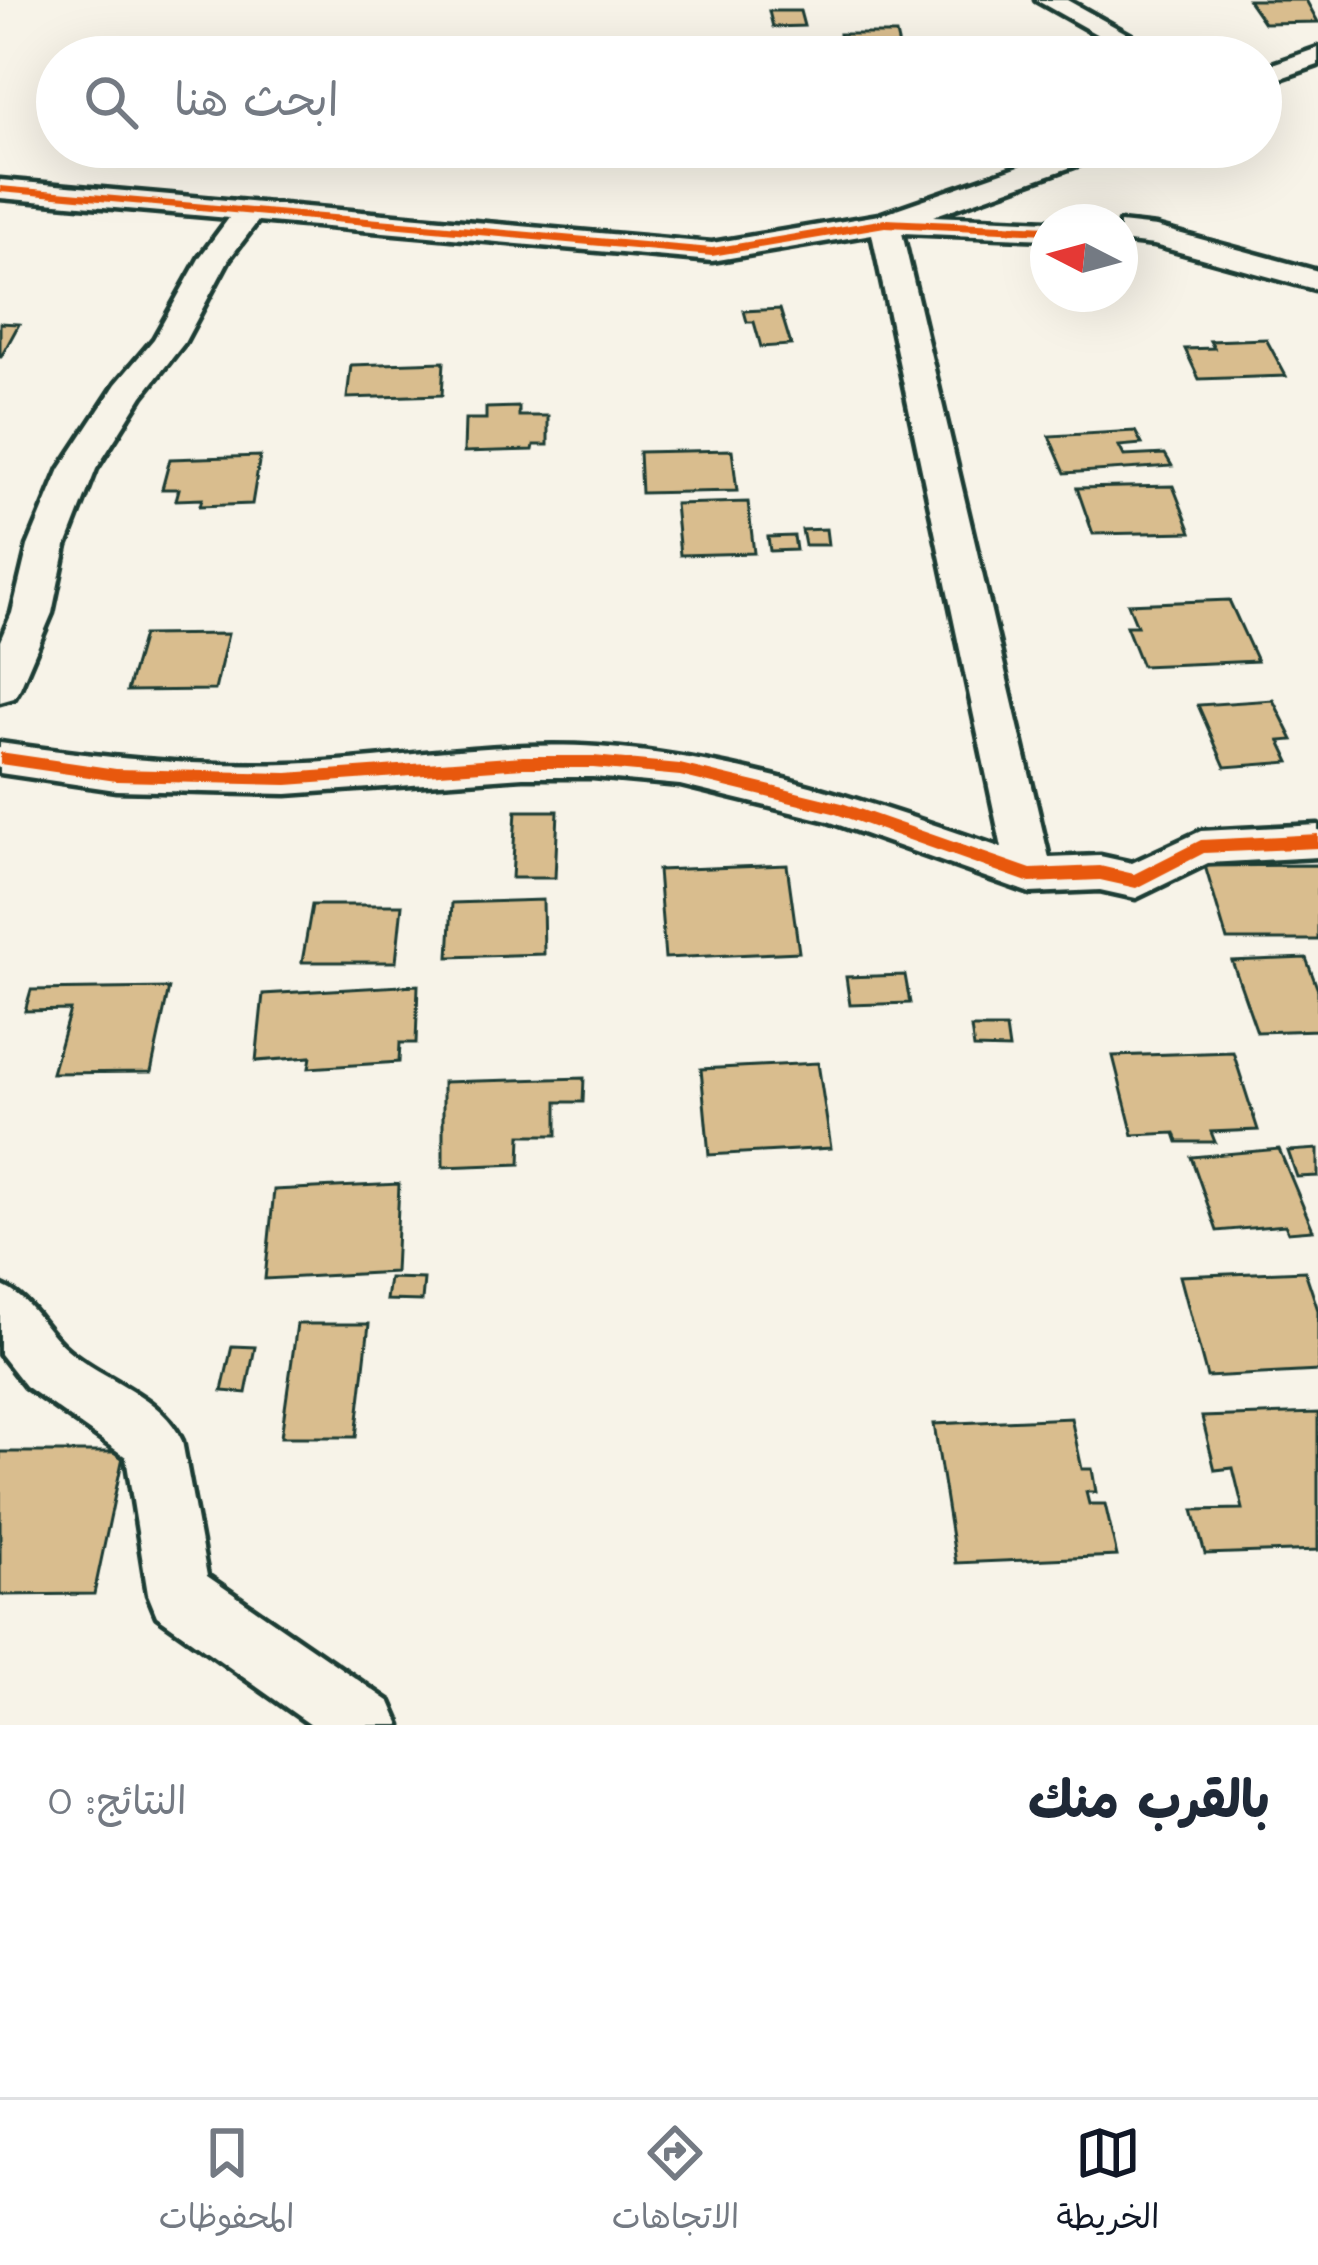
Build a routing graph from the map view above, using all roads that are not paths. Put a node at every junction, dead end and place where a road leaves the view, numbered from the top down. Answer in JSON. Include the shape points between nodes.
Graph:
{"nodes":[{"id":1,"x":1048,"y":0,"type":"edge"},
{"id":2,"x":1116,"y":36,"type":"edge"},
{"id":3,"x":1317,"y":56,"type":"edge"},
{"id":4,"x":1282,"y":69,"type":"edge"},
{"id":5,"x":1041,"y":168,"type":"edge"},
{"id":6,"x":0,"y":189,"type":"edge"},
{"id":7,"x":249,"y":212,"type":"junction"},
{"id":8,"x":885,"y":223,"type":"junction"},
{"id":9,"x":1030,"y":229,"type":"edge"},
{"id":10,"x":1138,"y":234,"type":"edge"},
{"id":11,"x":1318,"y":281,"type":"edge"},
{"id":12,"x":0,"y":688,"type":"edge"},
{"id":13,"x":0,"y":758,"type":"edge"},
{"id":14,"x":1318,"y":841,"type":"edge"},
{"id":15,"x":1030,"y":876,"type":"junction"},
{"id":16,"x":0,"y":1311,"type":"edge"},
{"id":17,"x":367,"y":1725,"type":"edge"}],
"edges":[{"from":1,"to":2,"type":"street"},
{"from":3,"to":4,"type":"street"},
{"from":5,"to":8,"type":"street"},
{"from":6,"to":7,"type":"street"},
{"from":7,"to":8,"type":"street","via":[[712,252]]},
{"from":7,"to":12,"type":"street","via":[[78,469]]},
{"from":8,"to":9,"type":"street"},
{"from":8,"to":15,"type":"street"},
{"from":10,"to":11,"type":"street"},
{"from":13,"to":15,"type":"street","via":[[116,775],[287,779],[523,762],[680,770],[836,807]]},
{"from":14,"to":15,"type":"street","via":[[1201,847],[1136,881],[1100,873]]},
{"from":16,"to":17,"type":"street","via":[[45,1367],[153,1441],[179,1594]]}]}
